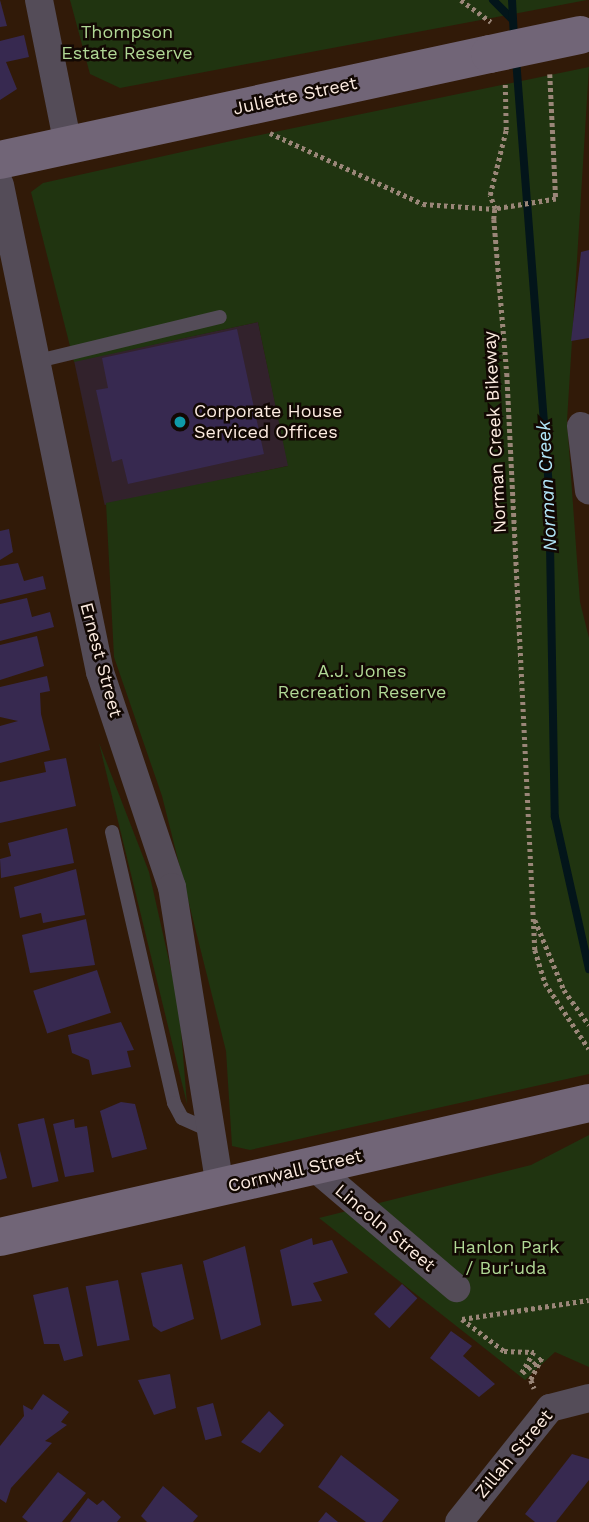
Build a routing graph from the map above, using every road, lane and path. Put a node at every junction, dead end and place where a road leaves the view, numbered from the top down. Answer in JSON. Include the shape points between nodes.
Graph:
{"nodes":[{"id":1,"x":39,"y":0,"type":"edge"},
{"id":2,"x":461,"y":0,"type":"edge"},
{"id":3,"x":584,"y":34,"type":"edge"},
{"id":4,"x":496,"y":54,"type":"junction"},
{"id":5,"x":550,"y":67,"type":"dead end"},
{"id":6,"x":268,"y":129,"type":"dead end"},
{"id":7,"x":68,"y":145,"type":"junction"},
{"id":8,"x":0,"y":160,"type":"edge"},
{"id":9,"x":0,"y":185,"type":"edge"},
{"id":10,"x":495,"y":209,"type":"junction"},
{"id":11,"x":220,"y":317,"type":"dead end"},
{"id":12,"x":38,"y":361,"type":"junction"},
{"id":13,"x":581,"y":426,"type":"dead end"},
{"id":14,"x":589,"y":491,"type":"edge"},
{"id":15,"x":112,"y":832,"type":"dead end"},
{"id":16,"x":533,"y":916,"type":"junction"},
{"id":17,"x":589,"y":1025,"type":"edge"},
{"id":18,"x":589,"y":1049,"type":"edge"},
{"id":19,"x":589,"y":1102,"type":"edge"},
{"id":20,"x":211,"y":1130,"type":"junction"},
{"id":21,"x":314,"y":1167,"type":"junction"},
{"id":22,"x":220,"y":1188,"type":"junction"},
{"id":23,"x":0,"y":1237,"type":"edge"},
{"id":24,"x":456,"y":1288,"type":"dead end"},
{"id":25,"x":589,"y":1300,"type":"edge"},
{"id":26,"x":582,"y":1397,"type":"edge"},
{"id":27,"x":543,"y":1414,"type":"junction"},
{"id":28,"x":459,"y":1522,"type":"edge"}],
"edges":[{"from":1,"to":7,"type":"street"},
{"from":2,"to":4,"type":"path","via":[[493,24]]},
{"from":3,"to":4,"type":"main road","name":"Juliette Street","bridge":true},
{"from":4,"to":7,"type":"main road","name":"Juliette Street"},
{"from":4,"to":10,"type":"path","name":"Norman Creek Bikeway","via":[[506,117],[491,184]]},
{"from":5,"to":10,"type":"path","via":[[557,189],[546,205]]},
{"from":6,"to":10,"type":"path","via":[[423,204]]},
{"from":7,"to":8,"type":"main road","name":"Juliette Street"},
{"from":9,"to":12,"type":"street","name":"Ernest Street"},
{"from":10,"to":16,"type":"path","name":"Norman Creek Bikeway"},
{"from":11,"to":12,"type":"lane"},
{"from":12,"to":20,"type":"street","name":"Ernest Street","via":[[100,672],[172,887]]},
{"from":13,"to":14,"type":"street"},
{"from":15,"to":20,"type":"lane","via":[[174,1103],[182,1118]]},
{"from":16,"to":17,"type":"path","name":"Norman Creek Bikeway","via":[[564,990]]},
{"from":16,"to":18,"type":"path","name":"Norman Creek Bikeway","via":[[545,983]]},
{"from":19,"to":21,"type":"main road","name":"Cornwall Street"},
{"from":20,"to":22,"type":"street","name":"Ernest Street"},
{"from":21,"to":22,"type":"main road","name":"Cornwall Street"},
{"from":21,"to":24,"type":"street","name":"Lincoln Street"},
{"from":22,"to":23,"type":"main road","name":"Cornwall Street"},
{"from":25,"to":27,"type":"path","via":[[462,1319],[504,1351],[534,1352],[522,1373],[542,1358],[531,1380]]},
{"from":26,"to":27,"type":"street","name":"Zillah Street"},
{"from":27,"to":28,"type":"street","name":"Zillah Street"}]}
